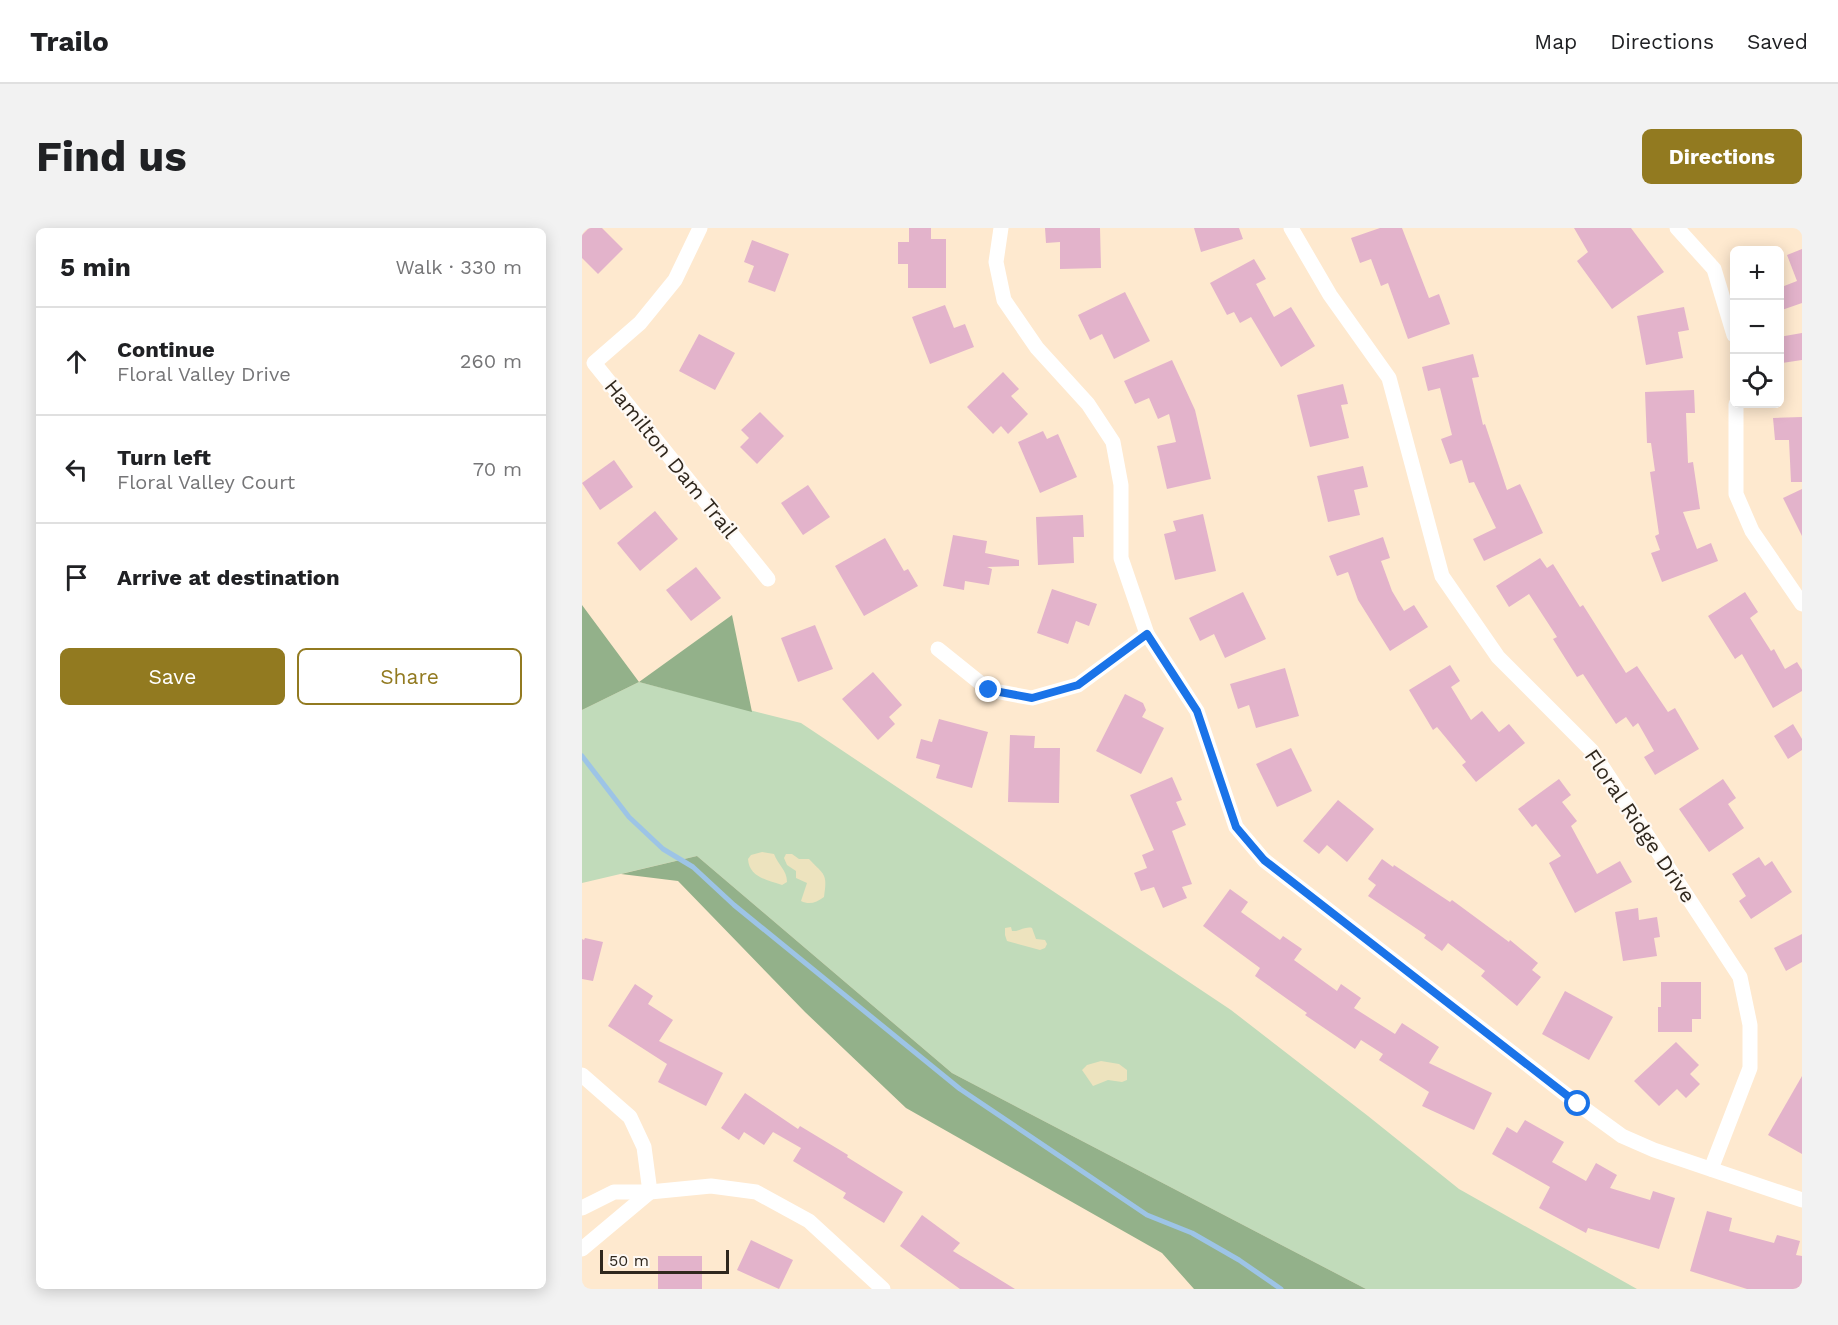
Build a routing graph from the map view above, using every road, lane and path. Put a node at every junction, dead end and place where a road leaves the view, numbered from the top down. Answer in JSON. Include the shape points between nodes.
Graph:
{"nodes":[{"id":1,"x":700,"y":228,"type":"edge"},
{"id":2,"x":1001,"y":228,"type":"edge"},
{"id":3,"x":1291,"y":228,"type":"edge"},
{"id":4,"x":1677,"y":228,"type":"edge"},
{"id":5,"x":1730,"y":322,"type":"edge"},
{"id":6,"x":1736,"y":408,"type":"edge"},
{"id":7,"x":768,"y":579,"type":"dead end"},
{"id":8,"x":1802,"y":604,"type":"edge"},
{"id":9,"x":1147,"y":634,"type":"junction"},
{"id":10,"x":938,"y":650,"type":"dead end"},
{"id":11,"x":582,"y":1075,"type":"edge"},
{"id":12,"x":1711,"y":1169,"type":"junction"},
{"id":13,"x":650,"y":1192,"type":"junction"},
{"id":14,"x":1802,"y":1200,"type":"edge"},
{"id":15,"x":582,"y":1208,"type":"edge"},
{"id":16,"x":582,"y":1249,"type":"edge"},
{"id":17,"x":883,"y":1289,"type":"edge"}],
"edges":[{"from":1,"to":7,"type":"street","name":"Hamilton Dam Trail","via":[[675,280],[640,323],[594,363]]},
{"from":2,"to":9,"type":"street","via":[[996,262],[1004,300],[1037,348],[1088,404],[1113,442],[1121,485],[1121,558]]},
{"from":3,"to":12,"type":"street","name":"Floral Ridge Drive","via":[[1330,295],[1389,378],[1442,576],[1498,657],[1592,751],[1740,977],[1750,1025],[1750,1068]]},
{"from":4,"to":5,"type":"street","via":[[1714,269]]},
{"from":6,"to":8,"type":"street","via":[[1736,494],[1752,531]]},
{"from":9,"to":10,"type":"street","via":[[1078,685],[1032,698],[989,690]]},
{"from":9,"to":12,"type":"street","via":[[1197,711],[1236,827],[1264,860],[1622,1136]]},
{"from":11,"to":13,"type":"street","via":[[630,1117],[644,1147]]},
{"from":12,"to":14,"type":"street"},
{"from":13,"to":15,"type":"street","via":[[614,1192]]},
{"from":13,"to":16,"type":"street"},
{"from":13,"to":17,"type":"street","via":[[711,1186],[756,1192],[809,1221]]}]}
